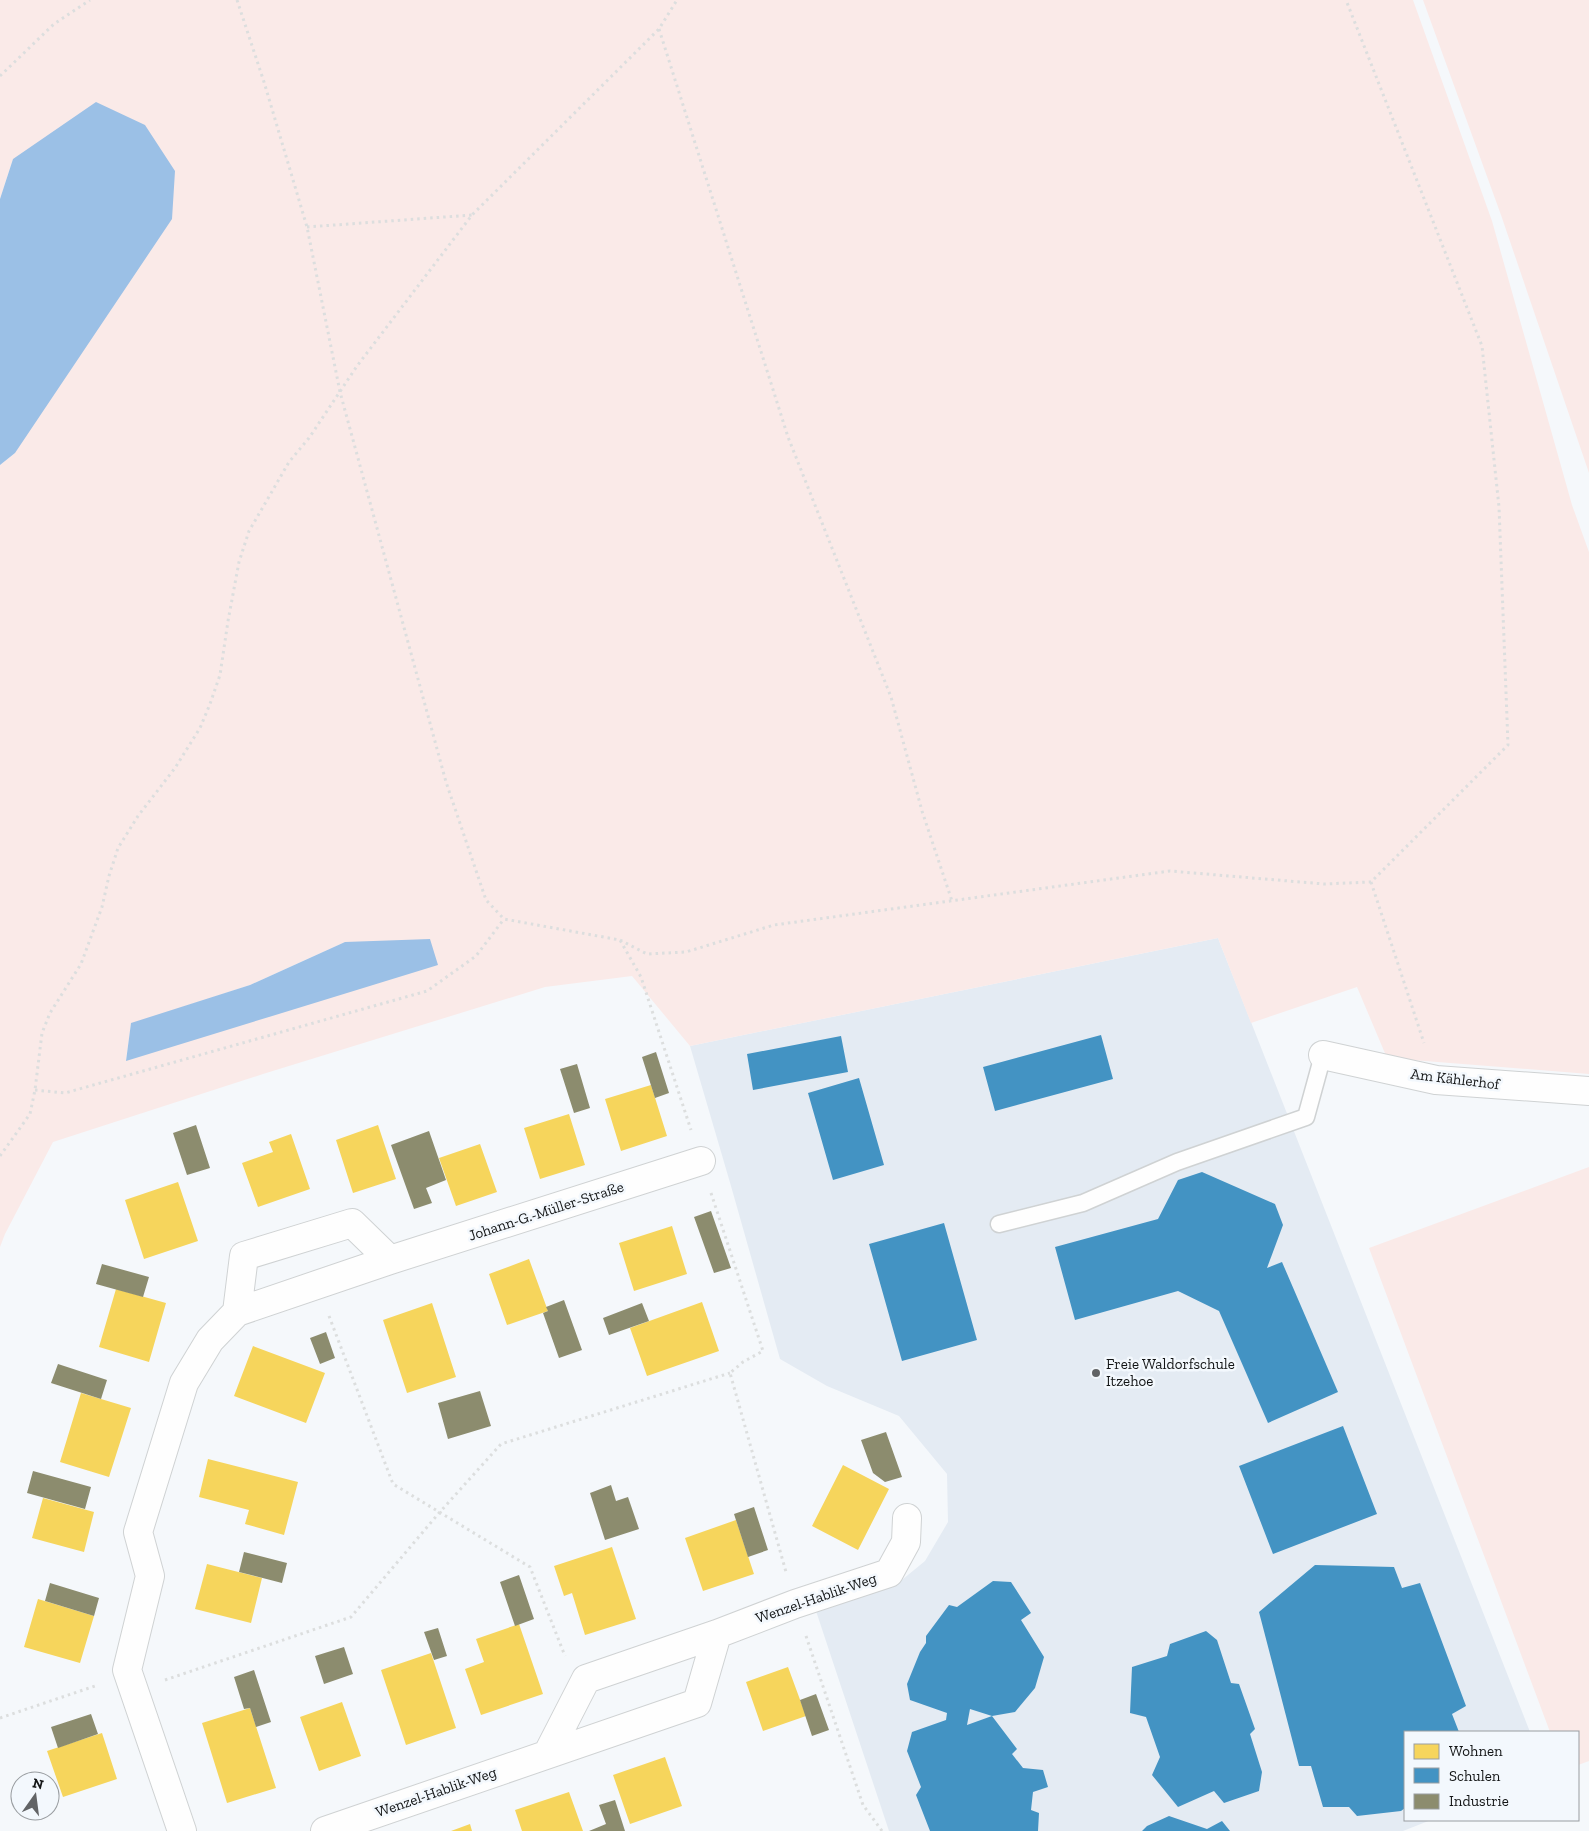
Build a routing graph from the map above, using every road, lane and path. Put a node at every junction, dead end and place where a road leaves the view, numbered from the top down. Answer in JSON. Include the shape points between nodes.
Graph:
{"nodes":[{"id":1,"x":90,"y":0,"type":"edge"},
{"id":2,"x":237,"y":0,"type":"edge"},
{"id":3,"x":677,"y":0,"type":"edge"},
{"id":4,"x":1346,"y":0,"type":"edge"},
{"id":5,"x":659,"y":29,"type":"junction"},
{"id":6,"x":0,"y":76,"type":"edge"},
{"id":7,"x":472,"y":215,"type":"junction"},
{"id":8,"x":307,"y":227,"type":"junction"},
{"id":9,"x":340,"y":392,"type":"junction"},
{"id":10,"x":1371,"y":882,"type":"junction"},
{"id":11,"x":952,"y":901,"type":"junction"},
{"id":12,"x":504,"y":919,"type":"junction"},
{"id":13,"x":620,"y":940,"type":"junction"},
{"id":14,"x":1323,"y":1055,"type":"joint"},
{"id":15,"x":1436,"y":1080,"type":"junction"},
{"id":16,"x":35,"y":1090,"type":"junction"},
{"id":17,"x":1589,"y":1091,"type":"edge"},
{"id":18,"x":0,"y":1156,"type":"edge"},
{"id":19,"x":701,"y":1161,"type":"junction"},
{"id":20,"x":1000,"y":1224,"type":"dead end"},
{"id":21,"x":390,"y":1260,"type":"junction"},
{"id":22,"x":317,"y":1285,"type":"junction"},
{"id":23,"x":237,"y":1312,"type":"junction"},
{"id":24,"x":730,"y":1373,"type":"junction"},
{"id":25,"x":439,"y":1513,"type":"junction"},
{"id":26,"x":907,"y":1518,"type":"dead end"},
{"id":27,"x":795,"y":1604,"type":"junction"},
{"id":28,"x":717,"y":1634,"type":"junction"},
{"id":29,"x":133,"y":1691,"type":"junction"},
{"id":30,"x":580,"y":1691,"type":"junction"},
{"id":31,"x":0,"y":1718,"type":"edge"},
{"id":32,"x":548,"y":1754,"type":"junction"},
{"id":33,"x":182,"y":1831,"type":"edge"},
{"id":34,"x":324,"y":1831,"type":"edge"},
{"id":35,"x":882,"y":1831,"type":"edge"}],
"edges":[{"from":1,"to":6,"type":"path","via":[[54,24]]},
{"from":2,"to":8,"type":"path"},
{"from":3,"to":5,"type":"path"},
{"from":4,"to":10,"type":"path","via":[[1482,346],[1499,507],[1508,745]]},
{"from":5,"to":7,"type":"path"},
{"from":5,"to":11,"type":"path","via":[[788,437],[891,697],[922,811]]},
{"from":7,"to":8,"type":"path"},
{"from":7,"to":9,"type":"path"},
{"from":8,"to":9,"type":"path"},
{"from":9,"to":12,"type":"path","via":[[446,782],[486,900]]},
{"from":9,"to":16,"type":"path","via":[[289,462],[249,531],[239,562],[220,675],[210,704],[200,728],[175,768],[118,848],[82,964],[50,1013],[42,1033]]},
{"from":10,"to":11,"type":"path","via":[[1324,884],[1170,871]]},
{"from":10,"to":15,"type":"path"},
{"from":11,"to":13,"type":"path","via":[[774,926],[686,952],[647,954]]},
{"from":12,"to":13,"type":"path"},
{"from":12,"to":16,"type":"path","via":[[476,956],[427,991],[65,1093]]},
{"from":13,"to":19,"type":"path","via":[[642,977]]},
{"from":14,"to":15,"type":"street","name":"Am Kählerhof"},
{"from":14,"to":20,"type":"lane","via":[[1306,1117],[1177,1162],[1083,1203]]},
{"from":15,"to":17,"type":"street","name":"Am Kählerhof"},
{"from":16,"to":18,"type":"path","via":[[30,1114]]},
{"from":19,"to":21,"type":"street","name":"Johann-G.-Müller-Straße"},
{"from":19,"to":24,"type":"path","via":[[763,1351]]},
{"from":21,"to":22,"type":"street","name":"Johann-G.-Müller-Straße"},
{"from":21,"to":23,"type":"street","via":[[352,1222],[244,1256]]},
{"from":22,"to":23,"type":"street","name":"Johann-G.-Müller-Straße"},
{"from":22,"to":25,"type":"path","via":[[393,1484]]},
{"from":23,"to":29,"type":"street","name":"Johann-G.-Müller-Straße","via":[[210,1340],[184,1383],[138,1532],[150,1576],[126,1670]]},
{"from":24,"to":25,"type":"path","via":[[500,1444]]},
{"from":24,"to":27,"type":"path"},
{"from":25,"to":29,"type":"path","via":[[351,1617]]},
{"from":25,"to":30,"type":"path","via":[[530,1567]]},
{"from":26,"to":27,"type":"street","name":"Wenzel-Hablik-Weg","via":[[906,1542],[889,1573]]},
{"from":27,"to":28,"type":"street","name":"Wenzel-Hablik-Weg"},
{"from":27,"to":35,"type":"path","via":[[863,1805]]},
{"from":28,"to":30,"type":"street","name":"Wenzel-Hablik-Weg","via":[[586,1679]]},
{"from":28,"to":32,"type":"street","name":"Wenzel-Hablik-Weg","via":[[697,1704]]},
{"from":29,"to":31,"type":"path","via":[[105,1682]]},
{"from":29,"to":33,"type":"street","name":"Johann-G.-Müller-Straße"},
{"from":30,"to":32,"type":"street","name":"Wenzel-Hablik-Weg"},
{"from":32,"to":34,"type":"street","name":"Wenzel-Hablik-Weg"}]}
